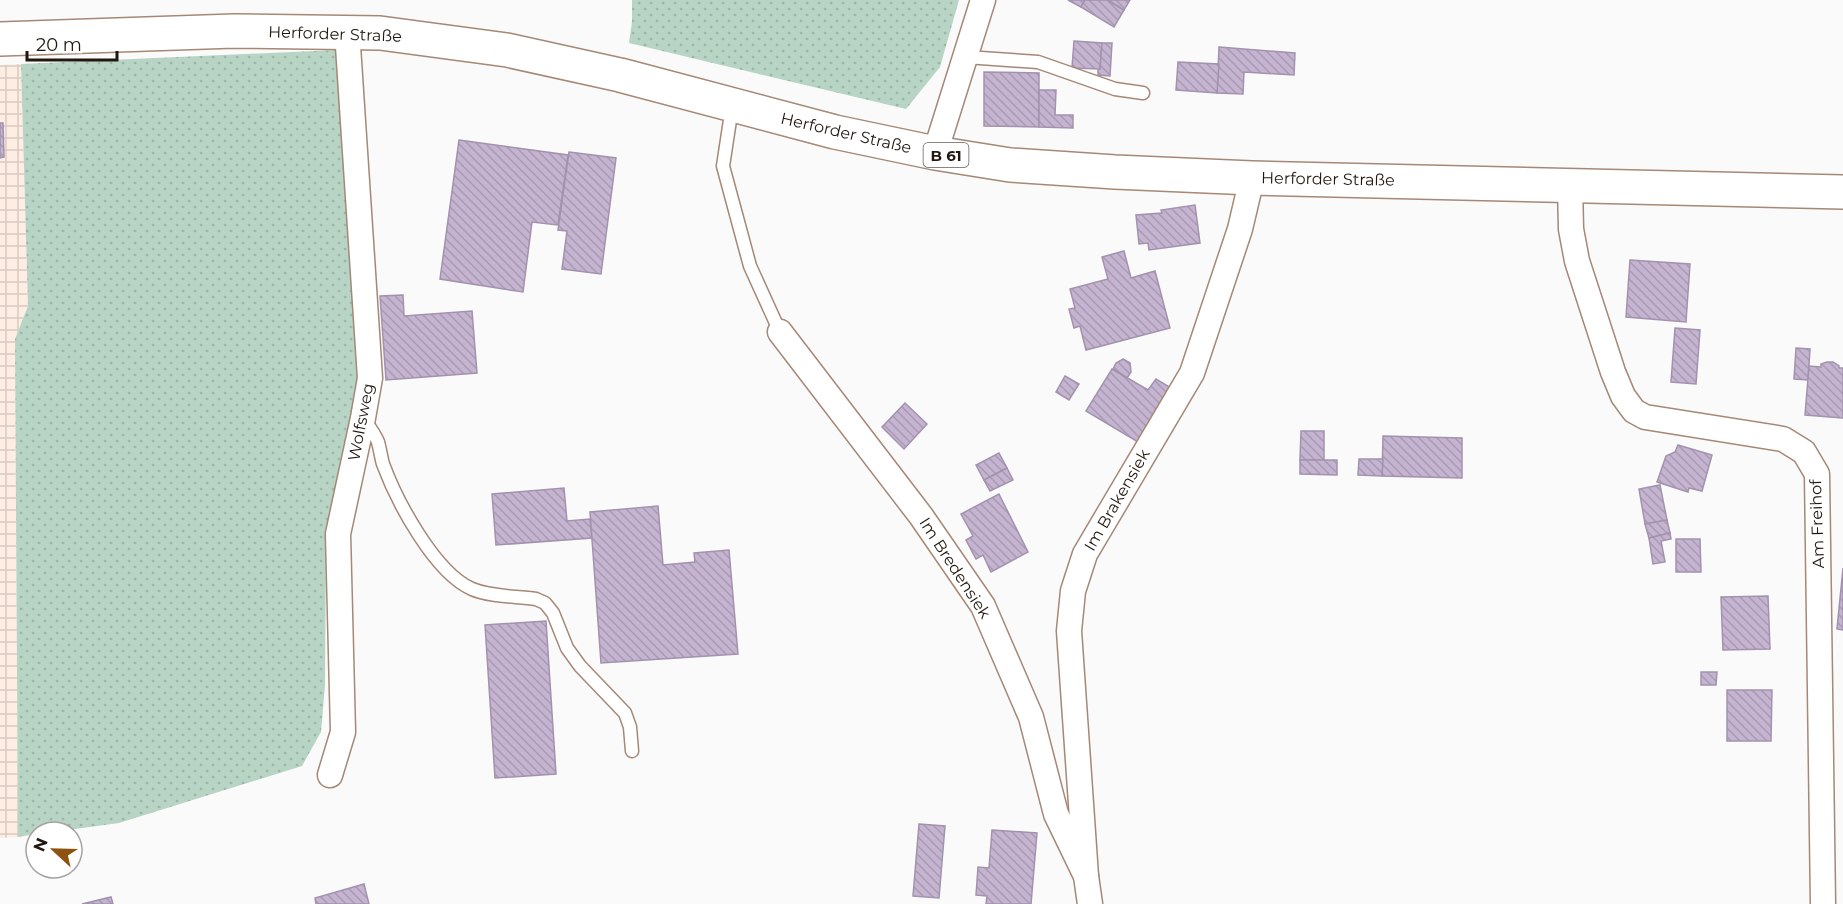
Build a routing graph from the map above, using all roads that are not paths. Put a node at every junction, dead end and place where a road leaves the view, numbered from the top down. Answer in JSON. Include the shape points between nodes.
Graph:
{"nodes":[{"id":1,"x":983,"y":0,"type":"edge"},
{"id":2,"x":347,"y":31,"type":"junction"},
{"id":3,"x":0,"y":39,"type":"edge"},
{"id":4,"x":966,"y":57,"type":"junction"},
{"id":5,"x":1143,"y":93,"type":"dead end"},
{"id":6,"x":732,"y":105,"type":"junction"},
{"id":7,"x":935,"y":153,"type":"junction"},
{"id":8,"x":1252,"y":178,"type":"junction"},
{"id":9,"x":1570,"y":187,"type":"junction"},
{"id":10,"x":1843,"y":192,"type":"edge"},
{"id":11,"x":780,"y":332,"type":"joint"},
{"id":12,"x":363,"y":418,"type":"junction"},
{"id":13,"x":632,"y":751,"type":"dead end"},
{"id":14,"x":330,"y":775,"type":"dead end"},
{"id":15,"x":1086,"y":876,"type":"junction"},
{"id":16,"x":1090,"y":904,"type":"edge"},
{"id":17,"x":1823,"y":904,"type":"edge"}],
"edges":[{"from":1,"to":4,"type":"street"},
{"from":2,"to":3,"type":"main road","name":"Herforder Straße","number":"B 61"},
{"from":2,"to":6,"type":"main road","name":"Herforder Straße","number":"B 61","via":[[507,50]]},
{"from":2,"to":12,"type":"street","name":"Wolfsweg","via":[[370,378]]},
{"from":4,"to":5,"type":"lane","via":[[1038,62],[1115,89]]},
{"from":4,"to":7,"type":"street"},
{"from":6,"to":7,"type":"main road","name":"Herforder Straße","number":"B 61"},
{"from":6,"to":11,"type":"lane","via":[[723,166],[750,266]]},
{"from":7,"to":8,"type":"main road","name":"Herforder Straße","number":"B 61","via":[[1010,165]]},
{"from":8,"to":9,"type":"main road","name":"Herforder Straße","number":"B 61"},
{"from":8,"to":15,"type":"street","name":"Im Brakensiek","via":[[1240,229],[1192,373],[1085,554],[1073,591],[1069,631]]},
{"from":9,"to":10,"type":"main road","name":"Herforder Straße","number":"B 61"},
{"from":9,"to":17,"type":"street","name":"Am Freihof","via":[[1577,261],[1613,372],[1634,411],[1645,417],[1783,439],[1804,452],[1817,474]]},
{"from":11,"to":15,"type":"street","name":"Im Bredensiek","via":[[921,516],[983,606],[1030,717],[1056,814]]},
{"from":12,"to":13,"type":"lane","via":[[377,439],[383,464],[404,507],[435,557],[463,585],[545,603],[580,666],[625,713]]},
{"from":12,"to":14,"type":"street","name":"Wolfsweg","via":[[338,534],[343,732]]},
{"from":15,"to":16,"type":"street","name":"Im Bredensiek"}]}
